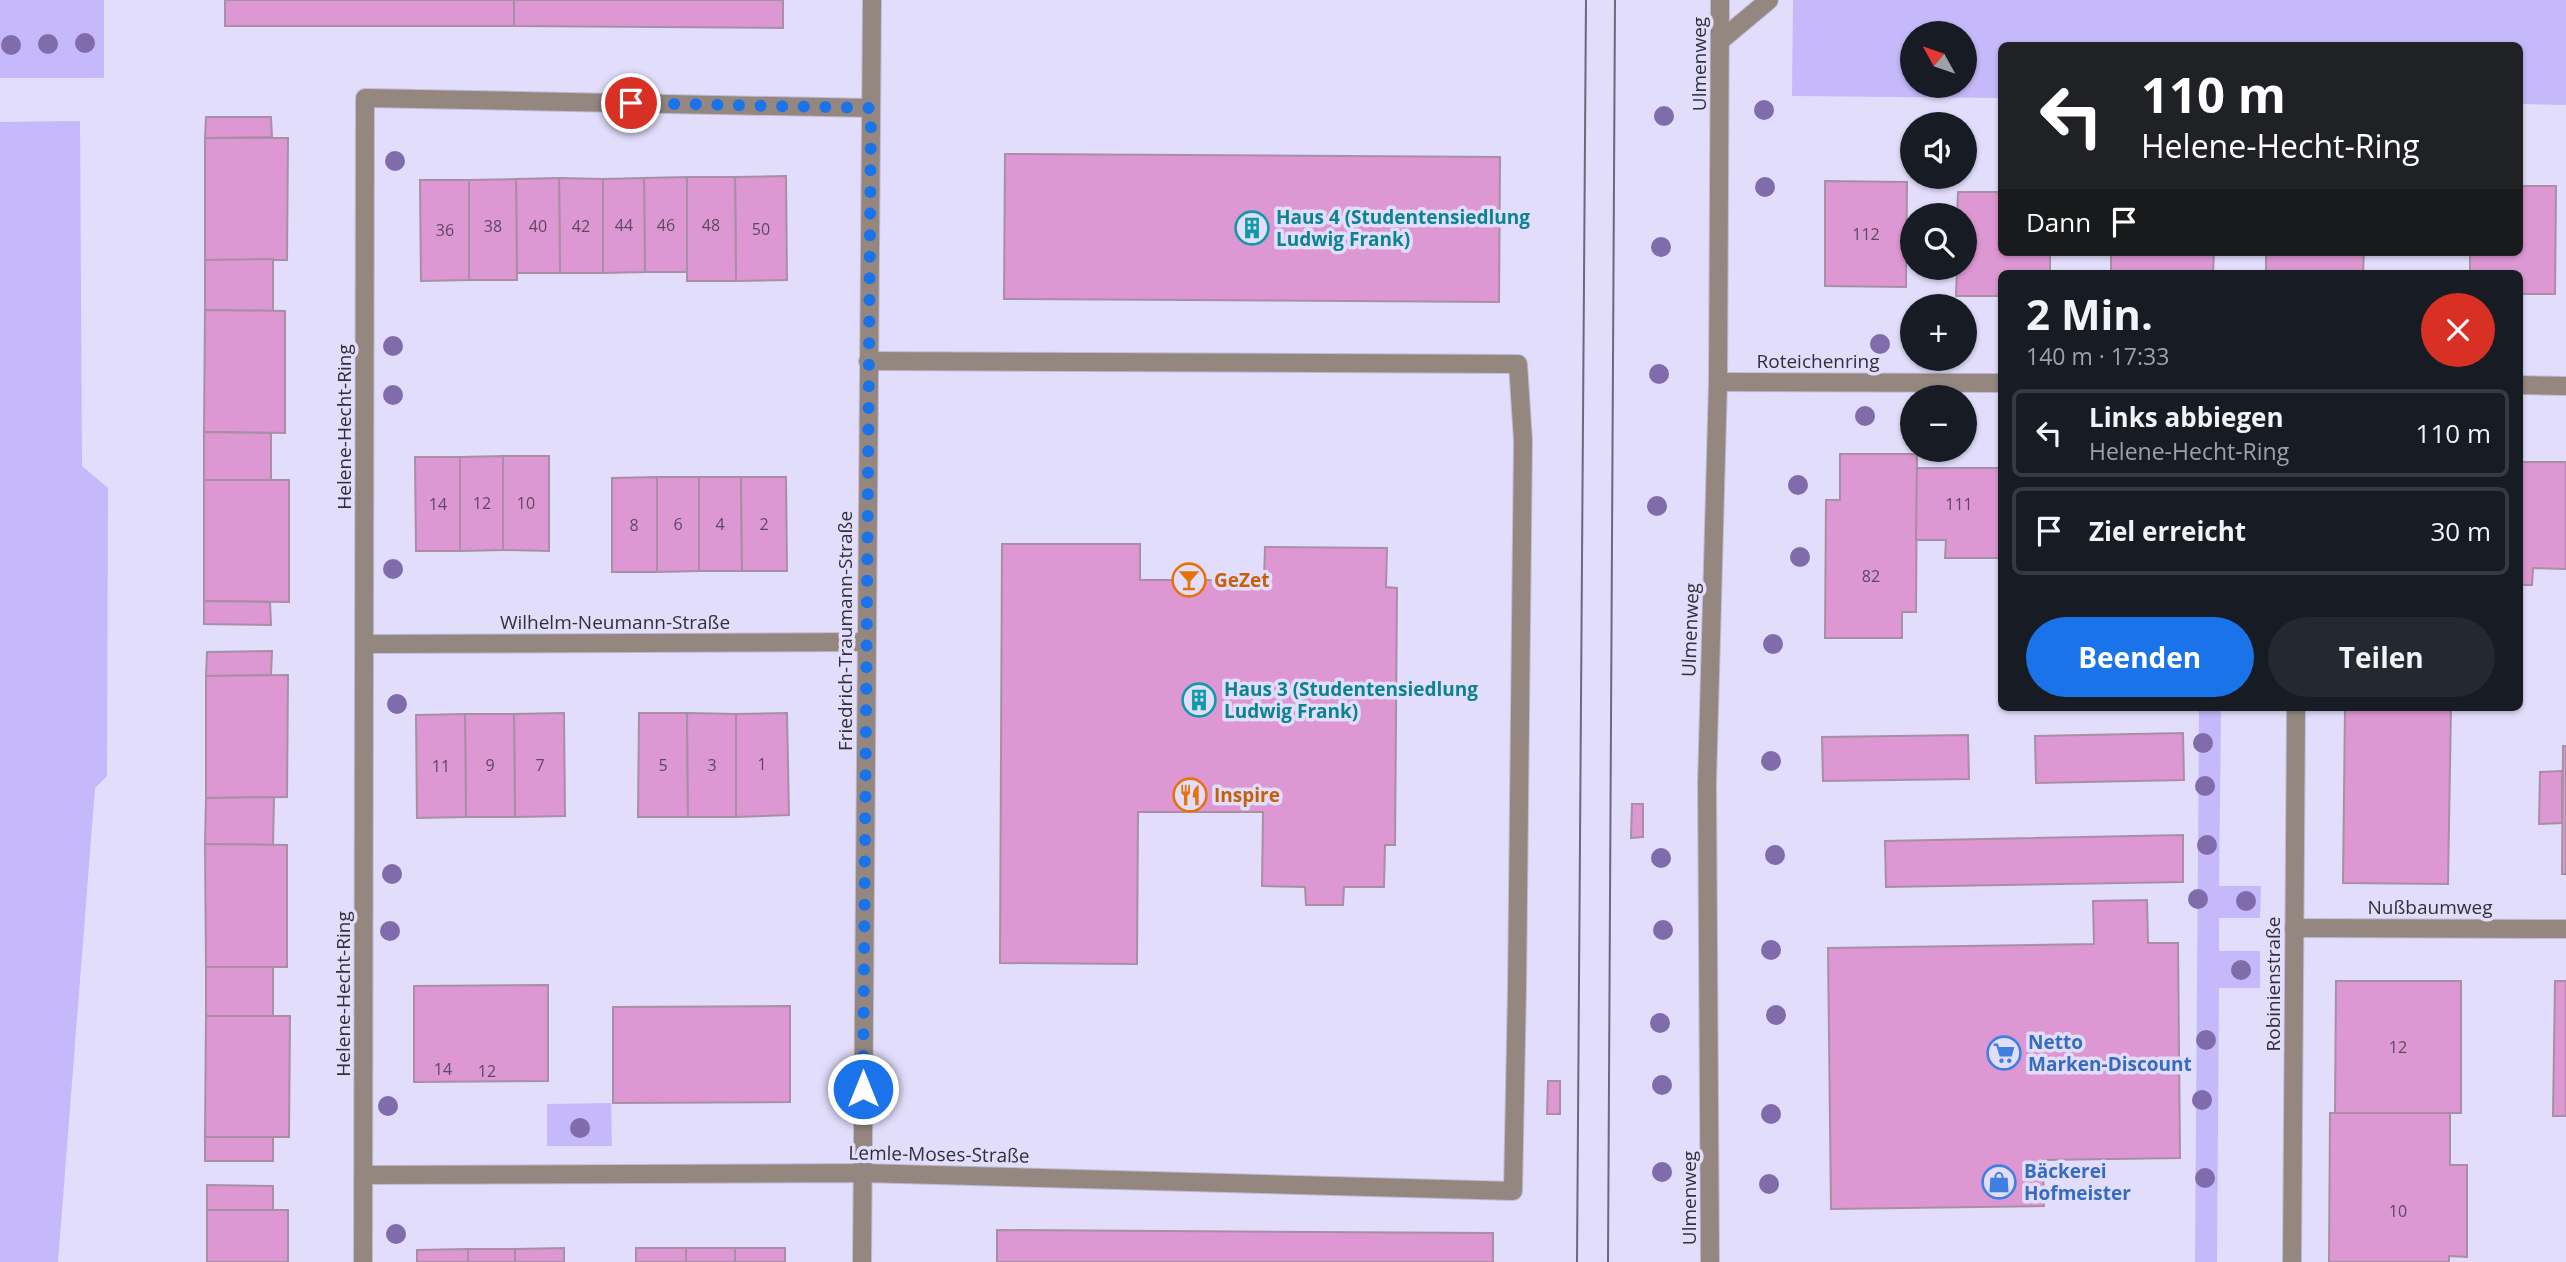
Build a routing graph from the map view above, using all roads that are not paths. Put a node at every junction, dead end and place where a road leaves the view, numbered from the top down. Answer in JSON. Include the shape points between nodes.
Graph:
{"nodes":[{"id":1,"x":872,"y":0,"type":"edge"},
{"id":2,"x":1720,"y":0,"type":"edge"},
{"id":3,"x":1769,"y":0,"type":"edge"},
{"id":4,"x":1720,"y":41,"type":"junction"},
{"id":5,"x":871,"y":108,"type":"junction"},
{"id":6,"x":869,"y":361,"type":"junction"},
{"id":7,"x":1718,"y":382,"type":"junction"},
{"id":8,"x":1998,"y":383,"type":"edge"},
{"id":9,"x":2523,"y":386,"type":"edge"},
{"id":10,"x":2566,"y":386,"type":"edge"},
{"id":11,"x":865,"y":642,"type":"junction"},
{"id":12,"x":365,"y":644,"type":"junction"},
{"id":13,"x":2296,"y":711,"type":"edge"},
{"id":14,"x":2294,"y":928,"type":"junction"},
{"id":15,"x":2566,"y":929,"type":"edge"},
{"id":16,"x":863,"y":1172,"type":"junction"},
{"id":17,"x":363,"y":1175,"type":"junction"},
{"id":18,"x":363,"y":1262,"type":"edge"},
{"id":19,"x":862,"y":1262,"type":"edge"},
{"id":20,"x":1710,"y":1262,"type":"edge"},
{"id":21,"x":2292,"y":1262,"type":"edge"}],
"edges":[{"from":1,"to":5,"type":"street","name":"Friedrich-Traumann-Straße"},
{"from":2,"to":4,"type":"street","name":"Ulmenweg"},
{"from":3,"to":4,"type":"street"},
{"from":4,"to":7,"type":"street","name":"Ulmenweg"},
{"from":5,"to":6,"type":"street","name":"Friedrich-Traumann-Straße"},
{"from":5,"to":12,"type":"street","name":"Helene-Hecht-Ring","via":[[365,98]]},
{"from":6,"to":11,"type":"street","name":"Friedrich-Traumann-Straße"},
{"from":6,"to":16,"type":"street","name":"Lemle-Moses-Straße","via":[[1518,364],[1523,441],[1513,1191]]},
{"from":7,"to":8,"type":"street","name":"Roteichenring"},
{"from":7,"to":20,"type":"street","name":"Ulmenweg","via":[[1707,783]]},
{"from":9,"to":10,"type":"street"},
{"from":11,"to":12,"type":"street","name":"Wilhelm-Neumann-Straße"},
{"from":11,"to":16,"type":"street","name":"Friedrich-Traumann-Straße"},
{"from":12,"to":17,"type":"street","name":"Helene-Hecht-Ring"},
{"from":13,"to":14,"type":"street","name":"Robinienstraße"},
{"from":14,"to":15,"type":"street","name":"Nußbaumweg"},
{"from":14,"to":21,"type":"street","name":"Robinienstraße"},
{"from":16,"to":17,"type":"street","name":"Lemle-Moses-Straße"},
{"from":16,"to":19,"type":"street","name":"Friedrich-Traumann-Straße"},
{"from":17,"to":18,"type":"street","name":"Helene-Hecht-Ring"}]}
